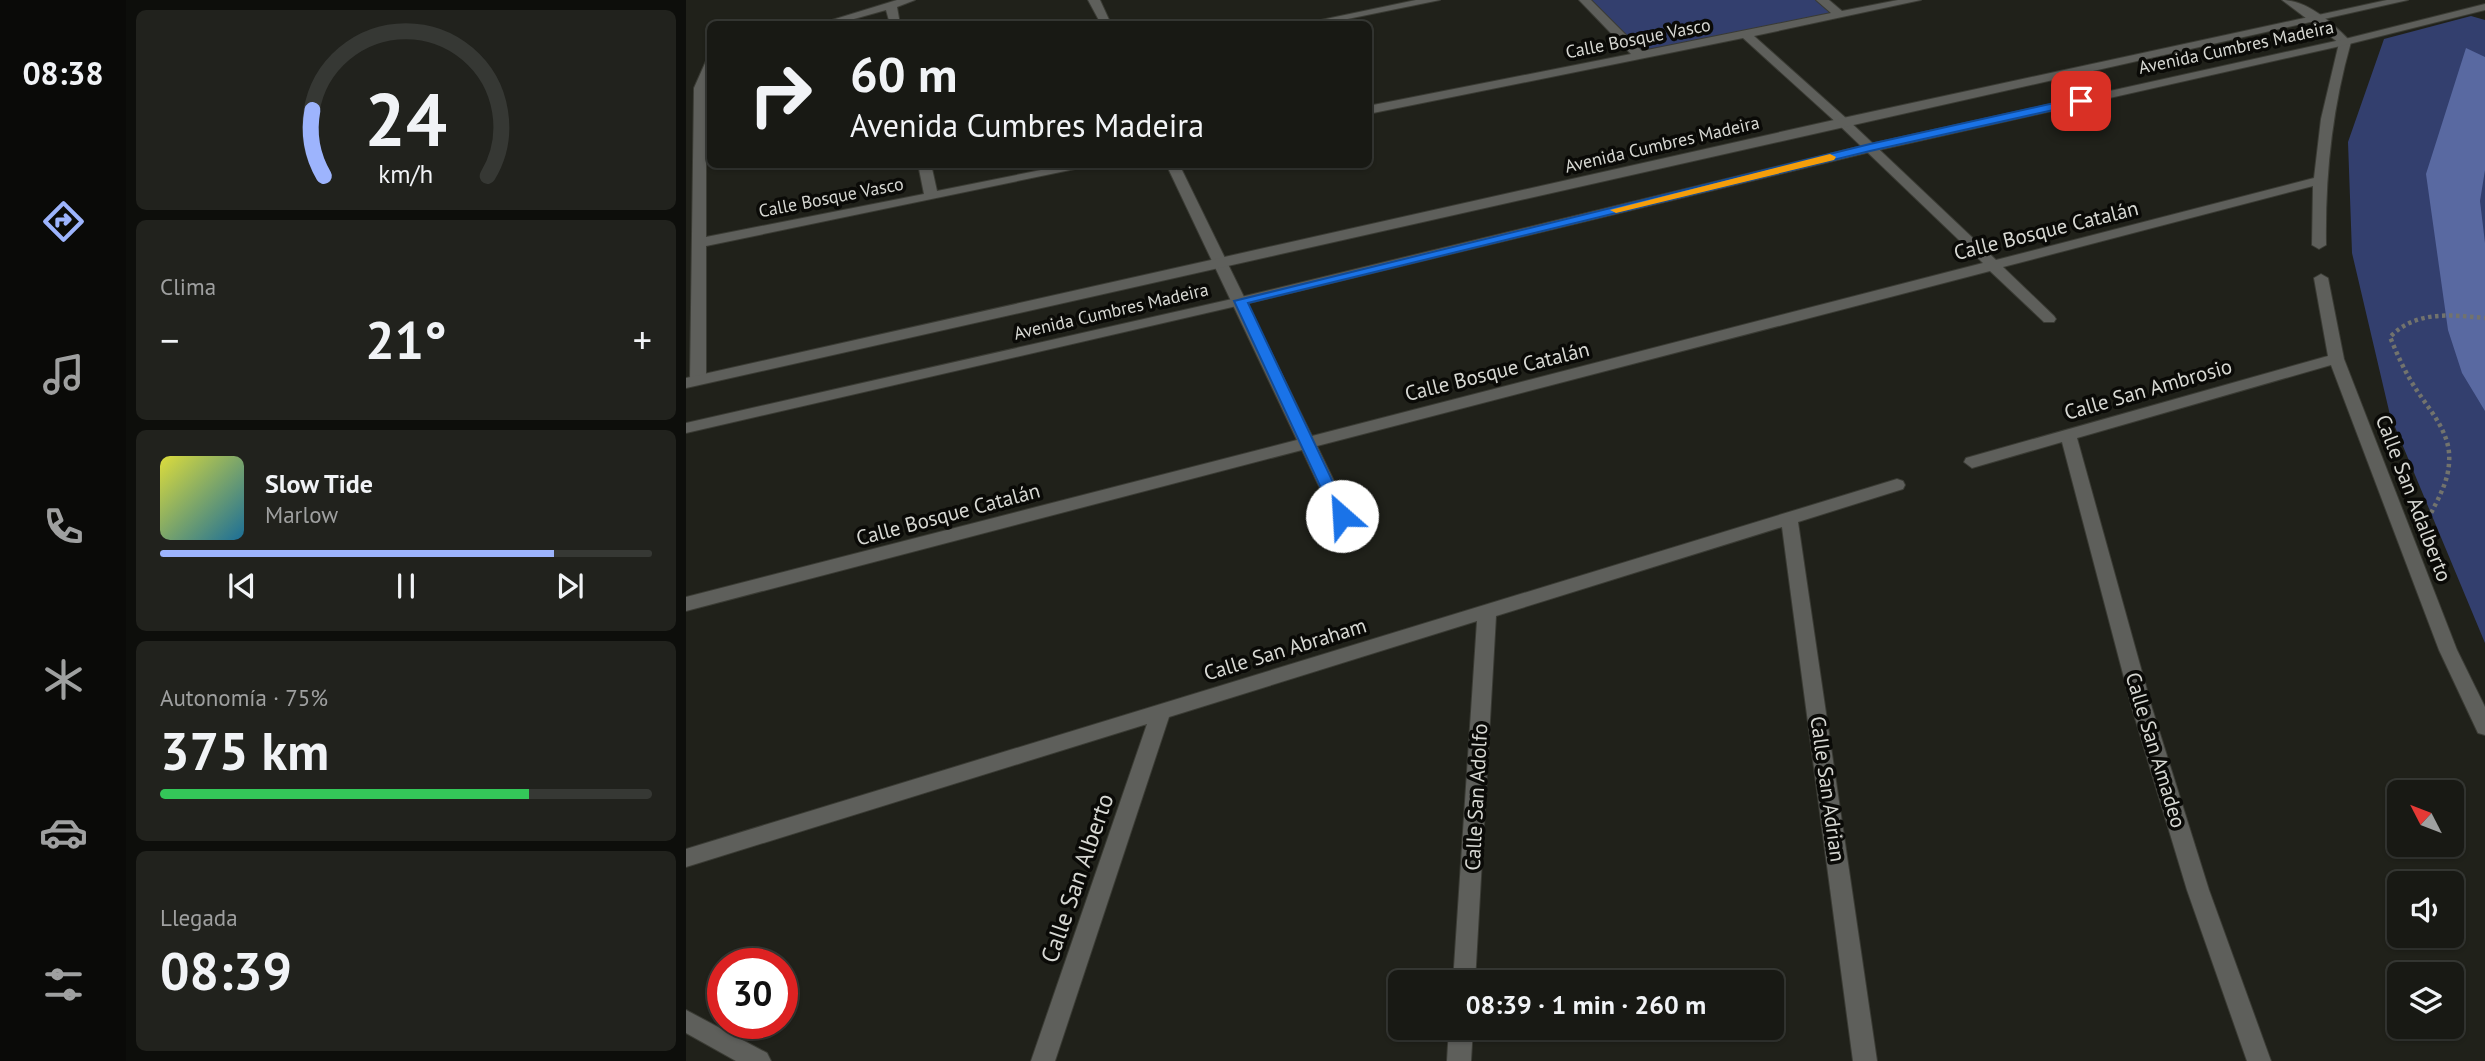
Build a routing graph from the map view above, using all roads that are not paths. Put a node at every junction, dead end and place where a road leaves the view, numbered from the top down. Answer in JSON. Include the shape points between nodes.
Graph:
{"nodes":[{"id":1,"x":909,"y":0,"type":"edge"},
{"id":2,"x":1094,"y":0,"type":"edge"},
{"id":3,"x":1434,"y":0,"type":"edge"},
{"id":4,"x":1585,"y":0,"type":"edge"},
{"id":5,"x":1822,"y":0,"type":"edge"},
{"id":6,"x":1915,"y":0,"type":"edge"},
{"id":7,"x":2288,"y":0,"type":"edge"},
{"id":8,"x":2402,"y":0,"type":"edge"},
{"id":9,"x":891,"y":5,"type":"junction"},
{"id":10,"x":2485,"y":7,"type":"edge"},
{"id":11,"x":1840,"y":15,"type":"junction"},
{"id":12,"x":2316,"y":18,"type":"junction"},
{"id":13,"x":835,"y":21,"type":"edge"},
{"id":14,"x":894,"y":21,"type":"edge"},
{"id":15,"x":1104,"y":21,"type":"edge"},
{"id":16,"x":1324,"y":21,"type":"edge"},
{"id":17,"x":1747,"y":36,"type":"junction"},
{"id":18,"x":2345,"y":42,"type":"junction"},
{"id":19,"x":1642,"y":57,"type":"junction"},
{"id":20,"x":707,"y":72,"type":"edge"},
{"id":21,"x":1372,"y":109,"type":"edge"},
{"id":22,"x":1843,"y":122,"type":"junction"},
{"id":23,"x":1870,"y":148,"type":"junction"},
{"id":24,"x":925,"y":168,"type":"edge"},
{"id":25,"x":1073,"y":168,"type":"edge"},
{"id":26,"x":1174,"y":168,"type":"edge"},
{"id":27,"x":2318,"y":181,"type":"junction"},
{"id":28,"x":931,"y":197,"type":"junction"},
{"id":29,"x":699,"y":243,"type":"junction"},
{"id":30,"x":2319,"y":245,"type":"dead end"},
{"id":31,"x":1221,"y":264,"type":"junction"},
{"id":32,"x":1992,"y":265,"type":"junction"},
{"id":33,"x":2321,"y":278,"type":"dead end"},
{"id":34,"x":1241,"y":301,"type":"junction"},
{"id":35,"x":2049,"y":319,"type":"dead end"},
{"id":36,"x":2336,"y":359,"type":"junction"},
{"id":37,"x":692,"y":382,"type":"edge"},
{"id":38,"x":686,"y":428,"type":"edge"},
{"id":39,"x":2068,"y":434,"type":"junction"},
{"id":40,"x":1305,"y":442,"type":"junction"},
{"id":41,"x":1972,"y":462,"type":"dead end"},
{"id":42,"x":1897,"y":485,"type":"dead end"},
{"id":43,"x":1342,"y":516,"type":"dead end"},
{"id":44,"x":1789,"y":518,"type":"junction"},
{"id":45,"x":686,"y":604,"type":"edge"},
{"id":46,"x":1487,"y":612,"type":"junction"},
{"id":47,"x":1161,"y":711,"type":"junction"},
{"id":48,"x":2485,"y":727,"type":"edge"},
{"id":49,"x":686,"y":858,"type":"edge"},
{"id":50,"x":1465,"y":970,"type":"edge"},
{"id":51,"x":686,"y":1021,"type":"edge"},
{"id":52,"x":1460,"y":1040,"type":"edge"},
{"id":53,"x":759,"y":1061,"type":"edge"},
{"id":54,"x":1042,"y":1061,"type":"edge"},
{"id":55,"x":1459,"y":1061,"type":"edge"},
{"id":56,"x":1865,"y":1061,"type":"edge"},
{"id":57,"x":2259,"y":1061,"type":"edge"}],
"edges":[{"from":1,"to":9,"type":"street"},
{"from":2,"to":15,"type":"street"},
{"from":3,"to":16,"type":"street"},
{"from":4,"to":19,"type":"street"},
{"from":5,"to":11,"type":"street"},
{"from":6,"to":11,"type":"street","name":"Calle Bosque Vasco"},
{"from":7,"to":12,"type":"street"},
{"from":8,"to":12,"type":"street","name":"Avenida Cumbres Madeira"},
{"from":9,"to":13,"type":"street"},
{"from":9,"to":14,"type":"street"},
{"from":10,"to":18,"type":"street","name":"Avenida Cumbres Madeira"},
{"from":11,"to":17,"type":"street","name":"Calle Bosque Vasco"},
{"from":12,"to":18,"type":"street"},
{"from":12,"to":22,"type":"street","name":"Avenida Cumbres Madeira"},
{"from":17,"to":19,"type":"street","name":"Calle Bosque Vasco"},
{"from":17,"to":22,"type":"street"},
{"from":18,"to":23,"type":"street","name":"Avenida Cumbres Madeira"},
{"from":18,"to":27,"type":"street","via":[[2326,110]]},
{"from":19,"to":21,"type":"street","name":"Calle Bosque Vasco"},
{"from":20,"to":29,"type":"street","via":[[700,89]]},
{"from":22,"to":23,"type":"street"},
{"from":22,"to":31,"type":"street","name":"Avenida Cumbres Madeira"},
{"from":23,"to":32,"type":"street"},
{"from":23,"to":34,"type":"street","name":"Avenida Cumbres Madeira"},
{"from":24,"to":28,"type":"street"},
{"from":25,"to":28,"type":"street","name":"Calle Bosque Vasco"},
{"from":26,"to":31,"type":"street"},
{"from":27,"to":30,"type":"street"},
{"from":27,"to":32,"type":"street","name":"Calle Bosque Catalán"},
{"from":28,"to":29,"type":"street","name":"Calle Bosque Vasco"},
{"from":29,"to":37,"type":"street"},
{"from":31,"to":34,"type":"street"},
{"from":31,"to":37,"type":"street","name":"Avenida Cumbres Madeira"},
{"from":32,"to":35,"type":"street"},
{"from":32,"to":40,"type":"street","name":"Calle Bosque Catalán"},
{"from":33,"to":36,"type":"street","name":"Calle San Adalberto"},
{"from":34,"to":38,"type":"street","name":"Avenida Cumbres Madeira"},
{"from":34,"to":40,"type":"street"},
{"from":36,"to":39,"type":"street","name":"Calle San Ambrosio"},
{"from":36,"to":48,"type":"street","name":"Calle San Adalberto","via":[[2448,650]]},
{"from":39,"to":41,"type":"street","name":"Calle San Ambrosio"},
{"from":39,"to":57,"type":"street","name":"Calle San Amadeo","via":[[2150,734],[2198,890]]},
{"from":40,"to":43,"type":"street"},
{"from":40,"to":45,"type":"street","name":"Calle Bosque Catalán"},
{"from":42,"to":44,"type":"street","name":"Calle San Abraham"},
{"from":44,"to":46,"type":"street","name":"Calle San Abraham"},
{"from":44,"to":56,"type":"street","name":"Calle San Adrian"},
{"from":46,"to":47,"type":"street","name":"Calle San Abraham"},
{"from":46,"to":50,"type":"street","name":"Calle San Adolfo"},
{"from":47,"to":49,"type":"street","name":"Calle San Abraham"},
{"from":47,"to":54,"type":"street","name":"Calle San Alberto"},
{"from":51,"to":53,"type":"street"},
{"from":52,"to":55,"type":"street"}]}
